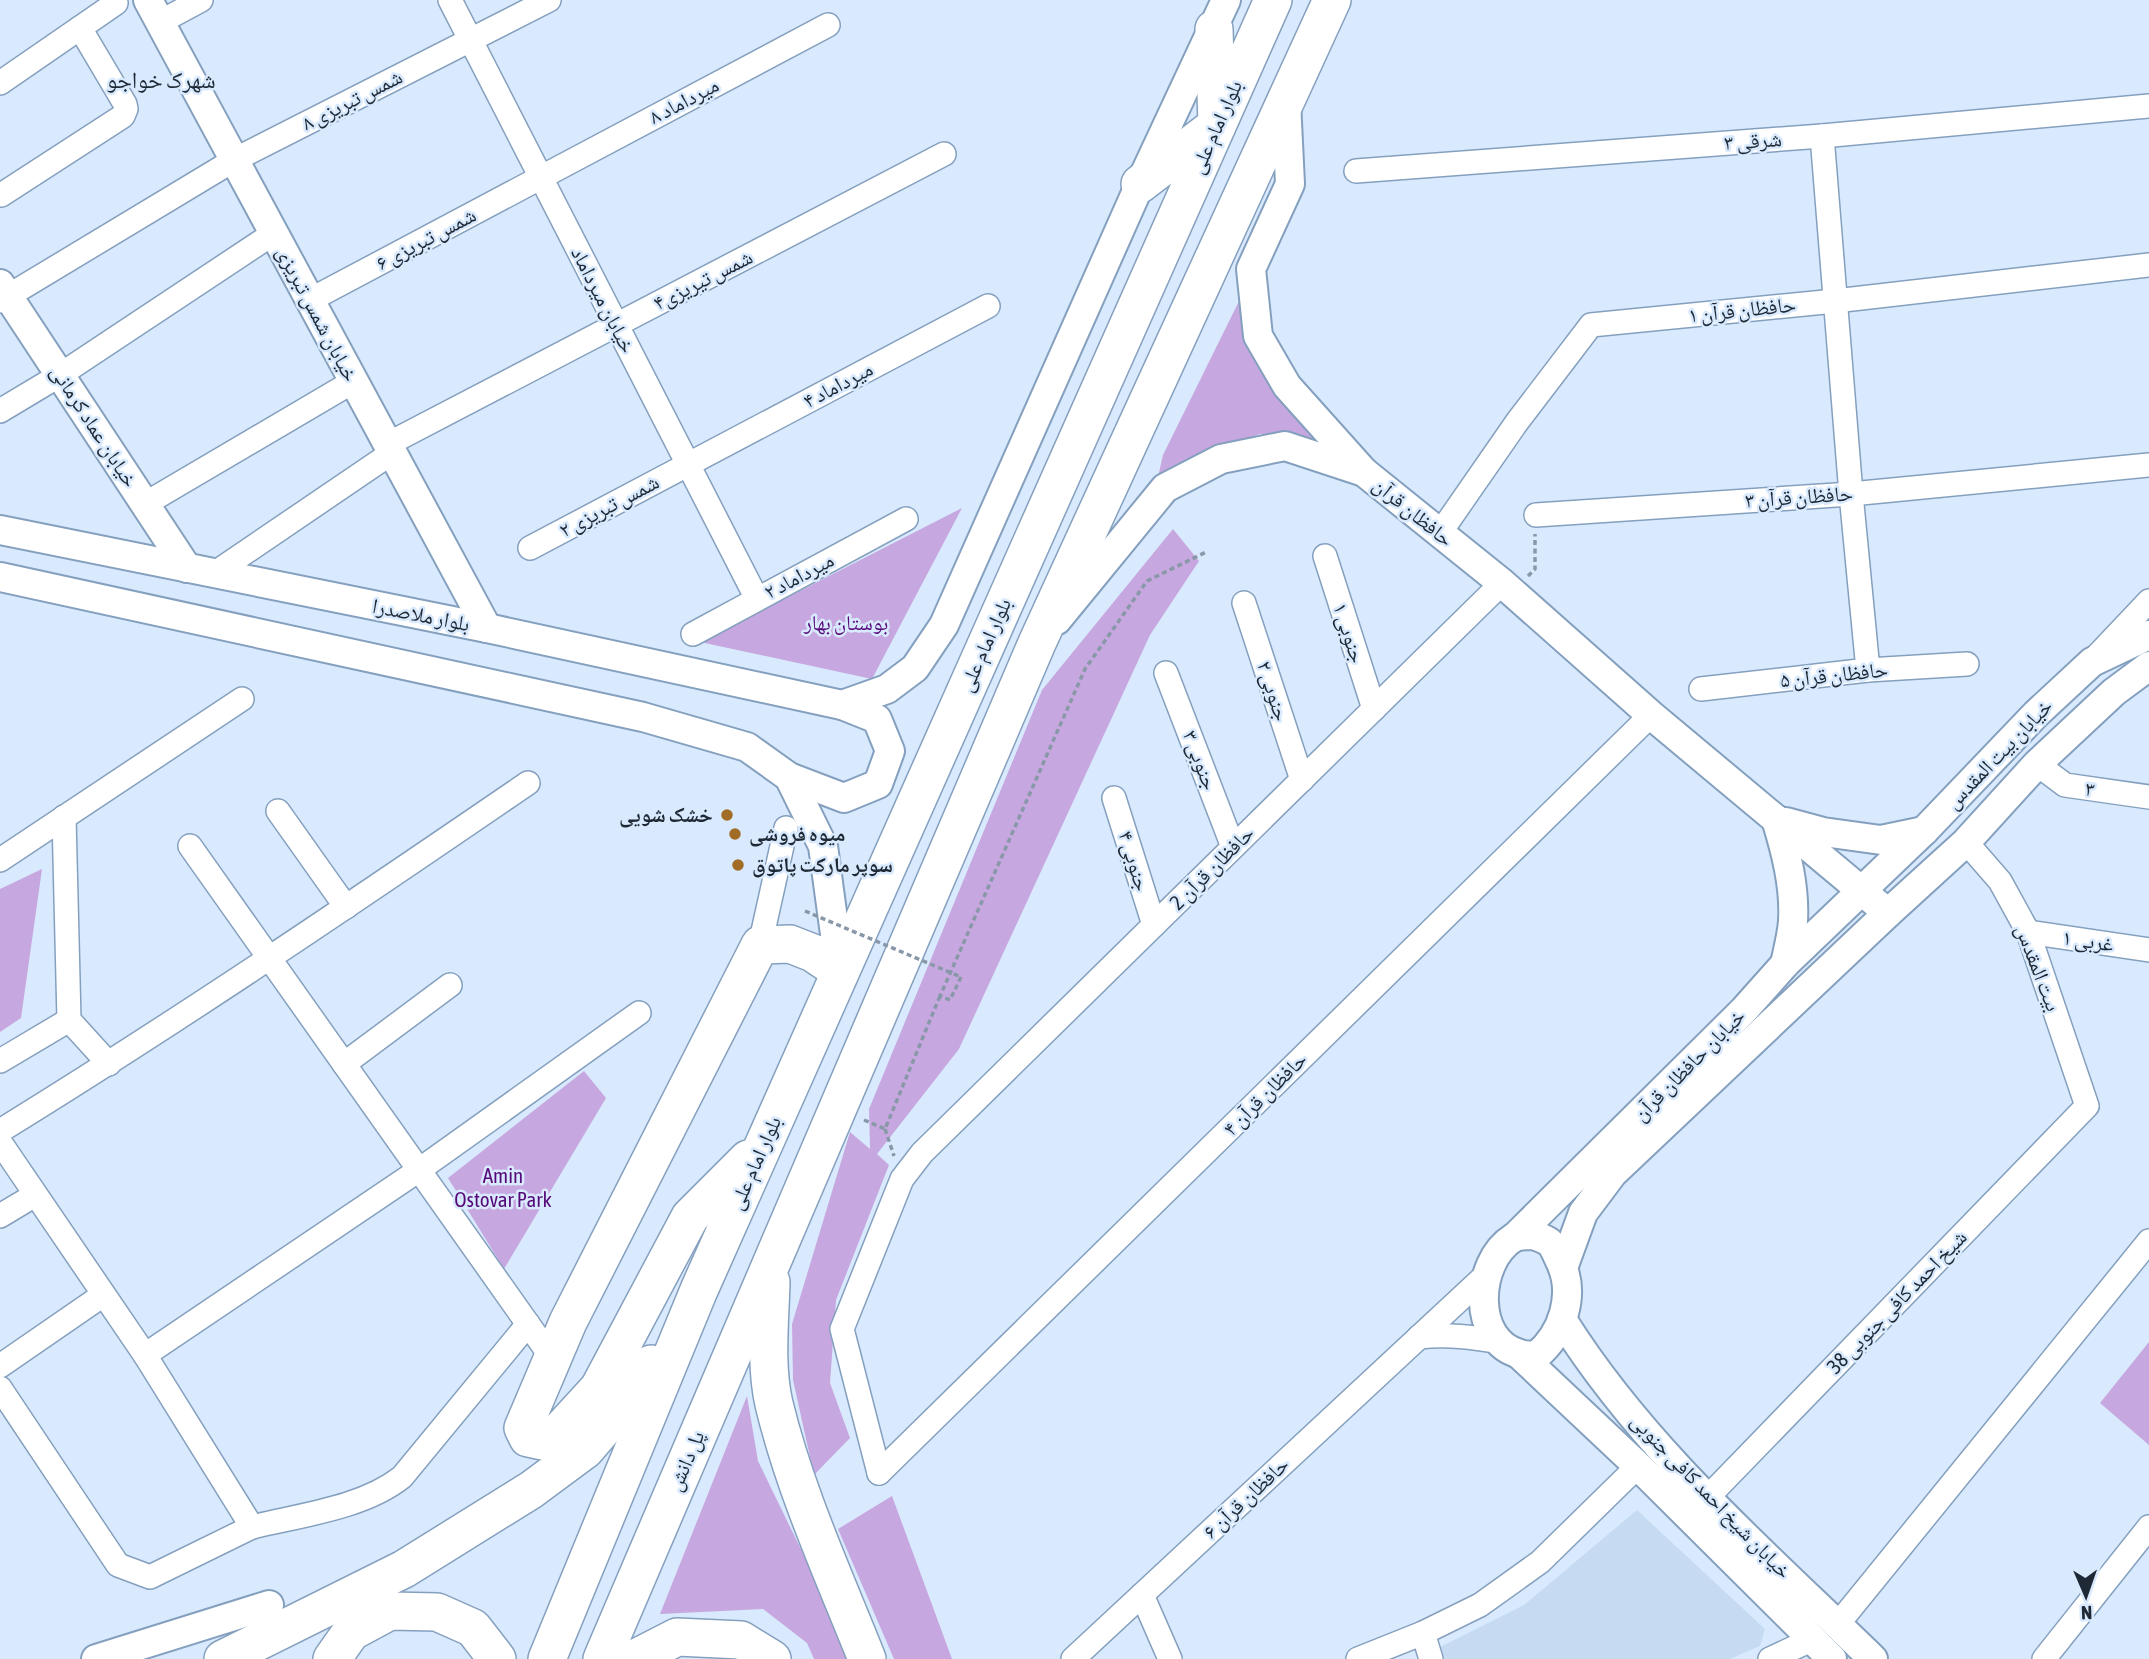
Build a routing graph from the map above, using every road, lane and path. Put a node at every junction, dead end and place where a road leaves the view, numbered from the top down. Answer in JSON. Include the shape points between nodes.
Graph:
{"nodes":[{"id":1,"x":201,"y":0,"type":"edge"},
{"id":2,"x":450,"y":0,"type":"edge"},
{"id":3,"x":548,"y":0,"type":"edge"},
{"id":4,"x":1273,"y":0,"type":"edge"},
{"id":5,"x":1332,"y":0,"type":"edge"},
{"id":6,"x":116,"y":3,"type":"dead end"},
{"id":7,"x":154,"y":11,"type":"edge"},
{"id":8,"x":1220,"y":15,"type":"edge"},
{"id":9,"x":828,"y":25,"type":"dead end"},
{"id":10,"x":80,"y":28,"type":"junction"},
{"id":11,"x":470,"y":40,"type":"junction"},
{"id":12,"x":0,"y":83,"type":"edge"},
{"id":13,"x":1286,"y":99,"type":"junction"},
{"id":14,"x":2149,"y":106,"type":"edge"},
{"id":15,"x":1217,"y":125,"type":"junction"},
{"id":16,"x":1822,"y":136,"type":"junction"},
{"id":17,"x":944,"y":154,"type":"dead end"},
{"id":18,"x":234,"y":160,"type":"junction"},
{"id":19,"x":1356,"y":171,"type":"dead end"},
{"id":20,"x":541,"y":177,"type":"junction"},
{"id":21,"x":1140,"y":184,"type":"junction"},
{"id":22,"x":1,"y":195,"type":"edge"},
{"id":23,"x":274,"y":233,"type":"junction"},
{"id":24,"x":2149,"y":265,"type":"edge"},
{"id":25,"x":3,"y":294,"type":"edge"},
{"id":26,"x":310,"y":300,"type":"junction"},
{"id":27,"x":1835,"y":301,"type":"junction"},
{"id":28,"x":988,"y":306,"type":"dead end"},
{"id":29,"x":616,"y":325,"type":"junction"},
{"id":30,"x":60,"y":375,"type":"junction"},
{"id":31,"x":354,"y":381,"type":"junction"},
{"id":32,"x":0,"y":411,"type":"edge"},
{"id":33,"x":390,"y":448,"type":"junction"},
{"id":34,"x":688,"y":464,"type":"junction"},
{"id":35,"x":2149,"y":465,"type":"edge"},
{"id":36,"x":1364,"y":472,"type":"junction"},
{"id":37,"x":1851,"y":494,"type":"junction"},
{"id":38,"x":145,"y":504,"type":"junction"},
{"id":39,"x":1536,"y":514,"type":"joint"},
{"id":40,"x":906,"y":519,"type":"dead end"},
{"id":41,"x":0,"y":530,"type":"edge"},
{"id":42,"x":1440,"y":533,"type":"junction"},
{"id":43,"x":530,"y":548,"type":"dead end"},
{"id":44,"x":1206,"y":552,"type":"dead end"},
{"id":45,"x":1325,"y":556,"type":"dead end"},
{"id":46,"x":187,"y":568,"type":"junction"},
{"id":47,"x":215,"y":573,"type":"junction"},
{"id":48,"x":0,"y":577,"type":"edge"},
{"id":49,"x":1508,"y":588,"type":"junction"},
{"id":50,"x":757,"y":599,"type":"junction"},
{"id":51,"x":2149,"y":601,"type":"edge"},
{"id":52,"x":1244,"y":603,"type":"dead end"},
{"id":53,"x":487,"y":628,"type":"junction"},
{"id":54,"x":693,"y":634,"type":"dead end"},
{"id":55,"x":2149,"y":635,"type":"edge"},
{"id":56,"x":1037,"y":643,"type":"junction"},
{"id":57,"x":2092,"y":662,"type":"junction"},
{"id":58,"x":1967,"y":664,"type":"dead end"},
{"id":59,"x":2149,"y":666,"type":"edge"},
{"id":60,"x":1868,"y":670,"type":"junction"},
{"id":61,"x":1166,"y":673,"type":"dead end"},
{"id":62,"x":1701,"y":688,"type":"dead end"},
{"id":63,"x":242,"y":699,"type":"dead end"},
{"id":64,"x":842,"y":705,"type":"junction"},
{"id":65,"x":1374,"y":709,"type":"junction"},
{"id":66,"x":1651,"y":715,"type":"junction"},
{"id":67,"x":2037,"y":764,"type":"junction"},
{"id":68,"x":789,"y":777,"type":"junction"},
{"id":69,"x":1302,"y":779,"type":"junction"},
{"id":70,"x":528,"y":783,"type":"dead end"},
{"id":71,"x":2149,"y":797,"type":"edge"},
{"id":72,"x":1114,"y":798,"type":"dead end"},
{"id":73,"x":278,"y":811,"type":"dead end"},
{"id":74,"x":64,"y":817,"type":"junction"},
{"id":75,"x":1776,"y":819,"type":"junction"},
{"id":76,"x":786,"y":828,"type":"dead end"},
{"id":77,"x":1924,"y":831,"type":"junction"},
{"id":78,"x":1966,"y":842,"type":"junction"},
{"id":79,"x":191,"y":846,"type":"dead end"},
{"id":80,"x":1233,"y":847,"type":"junction"},
{"id":81,"x":0,"y":860,"type":"edge"},
{"id":82,"x":1862,"y":891,"type":"junction"},
{"id":83,"x":346,"y":907,"type":"junction"},
{"id":84,"x":805,"y":911,"type":"dead end"},
{"id":85,"x":1888,"y":913,"type":"junction"},
{"id":86,"x":1154,"y":925,"type":"junction"},
{"id":87,"x":2028,"y":932,"type":"junction"},
{"id":88,"x":760,"y":945,"type":"junction"},
{"id":89,"x":2149,"y":950,"type":"edge"},
{"id":90,"x":270,"y":959,"type":"junction"},
{"id":91,"x":1785,"y":964,"type":"junction"},
{"id":92,"x":840,"y":971,"type":"junction"},
{"id":93,"x":450,"y":985,"type":"dead end"},
{"id":94,"x":940,"y":996,"type":"junction"},
{"id":95,"x":639,"y":1013,"type":"dead end"},
{"id":96,"x":69,"y":1020,"type":"junction"},
{"id":97,"x":0,"y":1061,"type":"edge"},
{"id":98,"x":109,"y":1064,"type":"junction"},
{"id":99,"x":344,"y":1064,"type":"junction"},
{"id":100,"x":2087,"y":1106,"type":"joint"},
{"id":101,"x":837,"y":1110,"type":"junction"},
{"id":102,"x":0,"y":1130,"type":"edge"},
{"id":103,"x":0,"y":1142,"type":"edge"},
{"id":104,"x":764,"y":1144,"type":"junction"},
{"id":105,"x":419,"y":1170,"type":"junction"},
{"id":106,"x":35,"y":1195,"type":"junction"},
{"id":107,"x":0,"y":1216,"type":"edge"},
{"id":108,"x":1515,"y":1237,"type":"junction"},
{"id":109,"x":2149,"y":1241,"type":"edge"},
{"id":110,"x":771,"y":1264,"type":"junction"},
{"id":111,"x":1563,"y":1268,"type":"junction"},
{"id":112,"x":1488,"y":1273,"type":"junction"},
{"id":113,"x":699,"y":1290,"type":"junction"},
{"id":114,"x":103,"y":1295,"type":"junction"},
{"id":115,"x":1563,"y":1321,"type":"junction"},
{"id":116,"x":528,"y":1324,"type":"junction"},
{"id":117,"x":1419,"y":1338,"type":"junction"},
{"id":118,"x":1510,"y":1348,"type":"junction"},
{"id":119,"x":145,"y":1355,"type":"junction"},
{"id":120,"x":552,"y":1357,"type":"junction"},
{"id":121,"x":0,"y":1366,"type":"edge"},
{"id":122,"x":0,"y":1388,"type":"edge"},
{"id":123,"x":1638,"y":1466,"type":"junction"},
{"id":124,"x":879,"y":1473,"type":"joint"},
{"id":125,"x":1707,"y":1498,"type":"junction"},
{"id":126,"x":253,"y":1527,"type":"junction"},
{"id":127,"x":2149,"y":1527,"type":"edge"},
{"id":128,"x":1142,"y":1595,"type":"junction"},
{"id":129,"x":269,"y":1605,"type":"dead end"},
{"id":130,"x":1838,"y":1624,"type":"junction"},
{"id":131,"x":1423,"y":1633,"type":"junction"},
{"id":132,"x":1811,"y":1640,"type":"junction"},
{"id":133,"x":96,"y":1659,"type":"edge"},
{"id":134,"x":223,"y":1659,"type":"edge"},
{"id":135,"x":332,"y":1659,"type":"edge"},
{"id":136,"x":497,"y":1659,"type":"edge"},
{"id":137,"x":547,"y":1659,"type":"edge"},
{"id":138,"x":602,"y":1659,"type":"edge"},
{"id":139,"x":634,"y":1659,"type":"edge"},
{"id":140,"x":772,"y":1659,"type":"edge"},
{"id":141,"x":867,"y":1659,"type":"edge"},
{"id":142,"x":1073,"y":1659,"type":"edge"},
{"id":143,"x":1170,"y":1659,"type":"edge"},
{"id":144,"x":1358,"y":1659,"type":"edge"},
{"id":145,"x":1431,"y":1659,"type":"edge"},
{"id":146,"x":1770,"y":1659,"type":"edge"},
{"id":147,"x":1832,"y":1659,"type":"edge"},
{"id":148,"x":1873,"y":1659,"type":"edge"},
{"id":149,"x":2044,"y":1659,"type":"edge"}],
"edges":[{"from":1,"to":7,"type":"street"},
{"from":2,"to":11,"type":"street","name":"خیابان میرداماد"},
{"from":3,"to":11,"type":"street","name":"شمس تبریزی ۸"},
{"from":4,"to":15,"type":"highway","name":"بلوار امام علی"},
{"from":5,"to":13,"type":"highway"},
{"from":6,"to":10,"type":"street"},
{"from":7,"to":18,"type":"street","name":"خیابان شمس تبریزی"},
{"from":8,"to":15,"type":"highway"},
{"from":8,"to":21,"type":"street"},
{"from":9,"to":20,"type":"street","name":"میرداماد ۸"},
{"from":10,"to":12,"type":"street"},
{"from":10,"to":22,"type":"street","via":[[126,110]]},
{"from":11,"to":18,"type":"street","name":"شمس تبریزی ۸"},
{"from":11,"to":20,"type":"street","name":"خیابان میرداماد"},
{"from":13,"to":36,"type":"street","via":[[1290,184],[1251,269],[1258,336],[1287,386]]},
{"from":13,"to":56,"type":"highway"},
{"from":14,"to":16,"type":"street","name":"۳ شرقی"},
{"from":15,"to":21,"type":"highway"},
{"from":15,"to":92,"type":"highway","name":"بلوار امام علی"},
{"from":16,"to":19,"type":"street","name":"۳ شرقی"},
{"from":16,"to":27,"type":"street"},
{"from":17,"to":29,"type":"street","name":"شمس تیریزی۴"},
{"from":18,"to":23,"type":"street","name":"خیابان شمس تبریزی"},
{"from":18,"to":25,"type":"street","name":"شمس تبریزی ۸"},
{"from":20,"to":26,"type":"street","name":"شمس تبریزی ۶"},
{"from":20,"to":29,"type":"street","name":"خیابان میرداماد"},
{"from":21,"to":64,"type":"street","via":[[944,625],[915,668],[887,689]]},
{"from":23,"to":26,"type":"street","name":"خیابان شمس تبریزی"},
{"from":23,"to":30,"type":"street"},
{"from":24,"to":27,"type":"street","name":"حافظان قرآن ۱"},
{"from":25,"to":30,"type":"street","name":"خیابان عماد کرمانی"},
{"from":26,"to":31,"type":"street","name":"خیابان شمس تبریزی"},
{"from":27,"to":37,"type":"street"},
{"from":27,"to":42,"type":"street","name":"حافظان قرآن ۱","via":[[1591,325]]},
{"from":28,"to":34,"type":"street","name":"میرداماد ۴"},
{"from":29,"to":33,"type":"street","name":"شمس تیریزی۴"},
{"from":29,"to":34,"type":"street","name":"خیابان میرداماد"},
{"from":30,"to":32,"type":"street"},
{"from":30,"to":38,"type":"street","name":"خیابان عماد کرمانی"},
{"from":31,"to":33,"type":"street","name":"خیابان شمس تبریزی"},
{"from":31,"to":38,"type":"street"},
{"from":33,"to":47,"type":"street","name":"شمس تیریزی۴"},
{"from":33,"to":53,"type":"street","name":"خیابان شمس تبریزی"},
{"from":34,"to":43,"type":"street","name":"شمس تبریزی ۲"},
{"from":34,"to":50,"type":"street","name":"خیابان میرداماد"},
{"from":35,"to":37,"type":"street","name":"حافظان قرآن ۳"},
{"from":36,"to":42,"type":"street","name":"حافظان قرآن"},
{"from":36,"to":56,"type":"street","name":"حافظان قرآن","via":[[1285,446],[1221,459],[1165,488]]},
{"from":37,"to":39,"type":"street","name":"حافظان قرآن ۳"},
{"from":37,"to":60,"type":"street"},
{"from":38,"to":46,"type":"street","name":"خیابان عماد کرمانی"},
{"from":39,"to":49,"type":"path","via":[[1535,569]]},
{"from":40,"to":50,"type":"street","name":"میرداماد ۲"},
{"from":41,"to":46,"type":"street","name":"بلوار ملاصدرا"},
{"from":42,"to":49,"type":"street","name":"حافظان قرآن"},
{"from":44,"to":94,"type":"path","via":[[1147,581],[1085,669]]},
{"from":45,"to":65,"type":"street","name":"جنوبی ۱"},
{"from":46,"to":47,"type":"street","name":"بلوار ملاصدرا"},
{"from":47,"to":53,"type":"street","name":"بلوار ملاصدرا"},
{"from":48,"to":68,"type":"street","via":[[643,717],[747,747]]},
{"from":49,"to":65,"type":"street","name":"حافظان قرآن 2"},
{"from":49,"to":66,"type":"street","name":"حافظان قرآن"},
{"from":50,"to":54,"type":"street","name":"میرداماد ۲"},
{"from":51,"to":57,"type":"street"},
{"from":52,"to":69,"type":"street","name":"جنوبی ۲"},
{"from":53,"to":64,"type":"street","name":"بلوار ملاصدرا"},
{"from":55,"to":57,"type":"street","name":"خیابان بیت المقدس"},
{"from":56,"to":101,"type":"highway"},
{"from":57,"to":77,"type":"street","name":"خیابان بیت المقدس"},
{"from":58,"to":60,"type":"street","name":"حافظان قرآن ۵"},
{"from":59,"to":67,"type":"street","name":"خیابان بیت المقدس"},
{"from":60,"to":62,"type":"street","name":"حافظان قرآن ۵"},
{"from":61,"to":80,"type":"street","name":"جنوبی ۳"},
{"from":63,"to":74,"type":"street"},
{"from":64,"to":68,"type":"street","name":"بلوار ملاصدرا","via":[[877,719],[890,751],[878,784],[844,798]]},
{"from":65,"to":69,"type":"street","name":"حافظان قرآن 2"},
{"from":66,"to":75,"type":"street","name":"حافظان قرآن"},
{"from":66,"to":124,"type":"street","name":"حافظان قرآن ۴"},
{"from":67,"to":71,"type":"street","name":"۳","via":[[2065,785]]},
{"from":67,"to":78,"type":"street","name":"خیابان بیت المقدس"},
{"from":68,"to":92,"type":"street","via":[[823,846]]},
{"from":69,"to":80,"type":"street","name":"حافظان قرآن 2"},
{"from":70,"to":83,"type":"street"},
{"from":72,"to":86,"type":"street","name":"جنوبی ۴"},
{"from":73,"to":83,"type":"street"},
{"from":74,"to":81,"type":"street"},
{"from":74,"to":96,"type":"street"},
{"from":75,"to":77,"type":"street","name":"حافظان قرآن","via":[[1881,841]]},
{"from":75,"to":82,"type":"street","name":"حافظان قرآن"},
{"from":75,"to":91,"type":"street","via":[[1792,892],[1793,923]]},
{"from":76,"to":88,"type":"street"},
{"from":77,"to":82,"type":"street","name":"خیابان بیت المقدس"},
{"from":78,"to":85,"type":"street","name":"خیابان بیت المقدس"},
{"from":78,"to":87,"type":"street","name":"بیت المقدس","via":[[2000,881]]},
{"from":79,"to":90,"type":"street"},
{"from":80,"to":86,"type":"street","name":"حافظان قرآن 2"},
{"from":82,"to":85,"type":"street","name":"حافظان قرآن"},
{"from":82,"to":91,"type":"street","name":"خیابان حافظان قرآن"},
{"from":83,"to":90,"type":"street"},
{"from":84,"to":94,"type":"path","bridge":true,"via":[[961,977],[950,1000]]},
{"from":85,"to":111,"type":"street","name":"خیابان حافظان قرآن","via":[[1613,1173],[1583,1213]]},
{"from":86,"to":124,"type":"street","name":"حافظان قرآن 2","via":[[922,1153],[902,1179],[842,1329]]},
{"from":87,"to":89,"type":"street","name":"۱ غربی"},
{"from":87,"to":100,"type":"street","name":"بیت المقدس"},
{"from":88,"to":92,"type":"highway","via":[[790,944]]},
{"from":88,"to":120,"type":"highway"},
{"from":90,"to":98,"type":"street"},
{"from":90,"to":99,"type":"street"},
{"from":91,"to":108,"type":"street","name":"خیابان حافظان قرآن"},
{"from":92,"to":104,"type":"highway","name":"بلوار امام علی"},
{"from":93,"to":99,"type":"street"},
{"from":94,"to":101,"type":"path","via":[[885,1129]]},
{"from":95,"to":105,"type":"street"},
{"from":96,"to":97,"type":"street"},
{"from":96,"to":98,"type":"street"},
{"from":98,"to":102,"type":"street"},
{"from":99,"to":105,"type":"street"},
{"from":100,"to":125,"type":"street","name":"شیخ احمد کافی جنوبی 38"},
{"from":101,"to":110,"type":"highway"},
{"from":103,"to":106,"type":"street"},
{"from":104,"to":113,"type":"highway","name":"بلوار امام علی"},
{"from":104,"to":120,"type":"highway","via":[[690,1217],[599,1388],[555,1436],[542,1441],[528,1438],[523,1428]]},
{"from":105,"to":116,"type":"street"},
{"from":105,"to":119,"type":"street"},
{"from":106,"to":107,"type":"street"},
{"from":106,"to":114,"type":"street"},
{"from":108,"to":111,"type":"street","via":[[1534,1235],[1551,1244]]},
{"from":108,"to":112,"type":"street","via":[[1499,1252]]},
{"from":109,"to":130,"type":"street"},
{"from":110,"to":138,"type":"highway","name":"پل دانش"},
{"from":110,"to":141,"type":"highway","via":[[773,1402]]},
{"from":111,"to":115,"type":"street","via":[[1567,1289]]},
{"from":112,"to":117,"type":"street","name":"حافظان قرآن ۶"},
{"from":112,"to":118,"type":"street","via":[[1483,1293],[1485,1318]]},
{"from":113,"to":134,"type":"highway","via":[[628,1399],[585,1450],[531,1490],[404,1569]]},
{"from":113,"to":137,"type":"highway"},
{"from":114,"to":119,"type":"street"},
{"from":114,"to":121,"type":"street"},
{"from":115,"to":118,"type":"street","via":[[1549,1345],[1536,1356]]},
{"from":115,"to":125,"type":"street","name":"خیابان شیخ احمد کافی جنوبی","via":[[1631,1414]]},
{"from":116,"to":120,"type":"street"},
{"from":116,"to":126,"type":"street","via":[[402,1477],[386,1490]]},
{"from":117,"to":118,"type":"street","via":[[1467,1335]]},
{"from":117,"to":128,"type":"street","name":"حافظان قرآن ۶"},
{"from":118,"to":123,"type":"street","name":"خیابان شیخ احمد کافی جنوبی"},
{"from":119,"to":126,"type":"street"},
{"from":122,"to":126,"type":"street","via":[[118,1565],[150,1577]]},
{"from":123,"to":131,"type":"street","via":[[1540,1562],[1479,1605]]},
{"from":123,"to":132,"type":"street","name":"خیابان شیخ احمد کافی جنوبی"},
{"from":125,"to":130,"type":"street","name":"خیابان شیخ احمد کافی جنوبی"},
{"from":127,"to":149,"type":"street"},
{"from":128,"to":142,"type":"street","name":"حافظان قرآن ۶"},
{"from":128,"to":143,"type":"street"},
{"from":129,"to":133,"type":"street"},
{"from":130,"to":148,"type":"street","name":"خیابان شیخ احمد کافی جنوبی"},
{"from":131,"to":144,"type":"street"},
{"from":131,"to":145,"type":"street"},
{"from":132,"to":146,"type":"street"},
{"from":132,"to":147,"type":"street","name":"خیابان شیخ احمد کافی جنوبی"},
{"from":135,"to":136,"type":"highway","via":[[351,1632],[390,1611],[437,1612],[473,1628]]},
{"from":139,"to":140,"type":"highway","via":[[677,1637],[741,1640]]}]}
